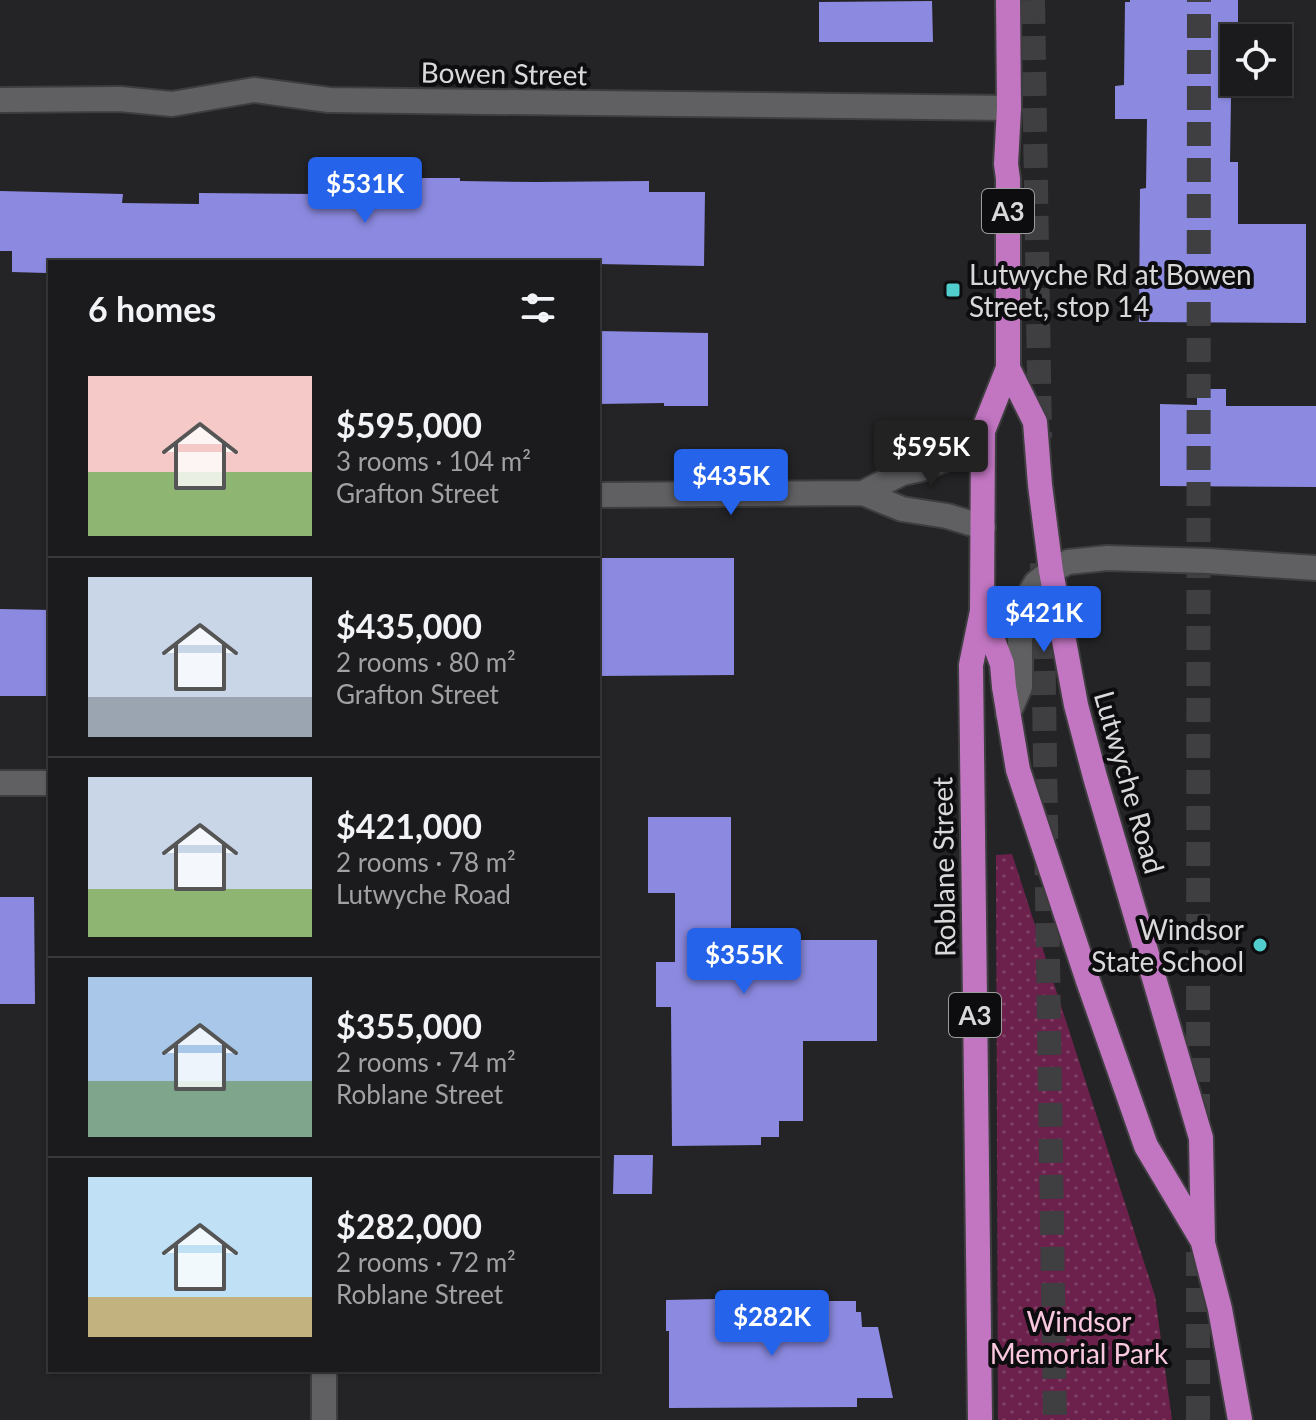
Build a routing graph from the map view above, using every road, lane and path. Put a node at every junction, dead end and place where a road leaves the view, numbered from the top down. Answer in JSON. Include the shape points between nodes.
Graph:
{"nodes":[{"id":1,"x":1008,"y":0,"type":"edge"},
{"id":2,"x":0,"y":100,"type":"edge"},
{"id":3,"x":1009,"y":108,"type":"junction"},
{"id":4,"x":1008,"y":368,"type":"junction"},
{"id":5,"x":982,"y":443,"type":"junction"},
{"id":6,"x":863,"y":493,"type":"junction"},
{"id":7,"x":600,"y":495,"type":"edge"},
{"id":8,"x":983,"y":527,"type":"junction"},
{"id":9,"x":1316,"y":568,"type":"edge"},
{"id":10,"x":1051,"y":571,"type":"junction"},
{"id":11,"x":982,"y":611,"type":"junction"},
{"id":12,"x":1008,"y":714,"type":"junction"},
{"id":13,"x":0,"y":783,"type":"edge"},
{"id":14,"x":48,"y":783,"type":"edge"},
{"id":15,"x":1203,"y":1243,"type":"junction"},
{"id":16,"x":324,"y":1372,"type":"edge"},
{"id":17,"x":324,"y":1420,"type":"edge"},
{"id":18,"x":980,"y":1420,"type":"edge"},
{"id":19,"x":1240,"y":1420,"type":"edge"}],
"edges":[{"from":1,"to":3,"type":"highway","name":"Lutwyche Road","number":"A3"},
{"from":2,"to":3,"type":"street","name":"Bowen Street","via":[[172,104],[254,90],[329,100]]},
{"from":3,"to":4,"type":"highway","name":"Lutwyche Road","number":"A3"},
{"from":4,"to":5,"type":"highway","name":"Roblane Street","number":"A3"},
{"from":4,"to":10,"type":"highway","name":"Lutwyche Road","number":"A3","via":[[1035,422]]},
{"from":5,"to":6,"type":"street"},
{"from":5,"to":8,"type":"highway","name":"Roblane Street","number":"A3"},
{"from":6,"to":7,"type":"street"},
{"from":6,"to":8,"type":"street","via":[[902,509]]},
{"from":8,"to":11,"type":"highway","name":"Roblane Street","number":"A3"},
{"from":9,"to":10,"type":"street","via":[[1107,558],[1068,562]]},
{"from":10,"to":12,"type":"street","via":[[1036,583],[1021,613],[1020,687]]},
{"from":10,"to":15,"type":"highway","name":"Lutwyche Road","number":"A3","via":[[1080,719],[1201,1138]]},
{"from":11,"to":12,"type":"highway","name":"Lutwyche Road","number":"A3","via":[[1002,664]]},
{"from":11,"to":18,"type":"highway","name":"Roblane Street","number":"A3","via":[[971,665]]},
{"from":12,"to":15,"type":"highway","name":"Lutwyche Road","number":"A3","via":[[1030,809],[1146,1146]]},
{"from":13,"to":14,"type":"street"},
{"from":15,"to":19,"type":"highway","name":"Lutwyche Road","number":"A3"},
{"from":16,"to":17,"type":"street"}]}
